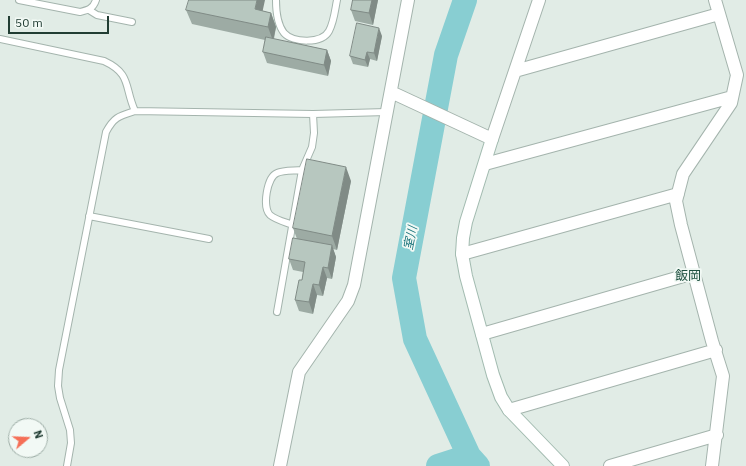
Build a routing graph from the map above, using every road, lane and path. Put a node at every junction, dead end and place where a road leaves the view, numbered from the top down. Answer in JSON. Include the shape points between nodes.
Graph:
{"nodes":[{"id":1,"x":19,"y":0,"type":"edge"},
{"id":2,"x":96,"y":0,"type":"edge"},
{"id":3,"x":276,"y":0,"type":"edge"},
{"id":4,"x":337,"y":0,"type":"edge"},
{"id":5,"x":408,"y":0,"type":"edge"},
{"id":6,"x":539,"y":0,"type":"edge"},
{"id":7,"x":716,"y":0,"type":"edge"},
{"id":8,"x":89,"y":10,"type":"junction"},
{"id":9,"x":719,"y":14,"type":"junction"},
{"id":10,"x":132,"y":22,"type":"dead end"},
{"id":11,"x":0,"y":39,"type":"edge"},
{"id":12,"x":515,"y":71,"type":"junction"},
{"id":13,"x":391,"y":92,"type":"junction"},
{"id":14,"x":732,"y":96,"type":"junction"},
{"id":15,"x":135,"y":110,"type":"junction"},
{"id":16,"x":387,"y":112,"type":"junction"},
{"id":17,"x":313,"y":114,"type":"junction"},
{"id":18,"x":492,"y":139,"type":"junction"},
{"id":19,"x":485,"y":164,"type":"junction"},
{"id":20,"x":302,"y":170,"type":"junction"},
{"id":21,"x":678,"y":194,"type":"junction"},
{"id":22,"x":89,"y":216,"type":"junction"},
{"id":23,"x":293,"y":225,"type":"junction"},
{"id":24,"x":209,"y":239,"type":"dead end"},
{"id":25,"x":462,"y":254,"type":"junction"},
{"id":26,"x":694,"y":273,"type":"junction"},
{"id":27,"x":277,"y":312,"type":"dead end"},
{"id":28,"x":482,"y":334,"type":"junction"},
{"id":29,"x":716,"y":350,"type":"junction"},
{"id":30,"x":509,"y":410,"type":"junction"},
{"id":31,"x":717,"y":435,"type":"junction"},
{"id":32,"x":67,"y":466,"type":"edge"},
{"id":33,"x":280,"y":466,"type":"edge"},
{"id":34,"x":563,"y":466,"type":"edge"},
{"id":35,"x":610,"y":466,"type":"edge"},
{"id":36,"x":712,"y":466,"type":"edge"}],
"edges":[{"from":1,"to":8,"type":"lane","via":[[80,12]]},
{"from":2,"to":8,"type":"lane"},
{"from":3,"to":4,"type":"lane","via":[[276,11],[285,34],[311,41],[319,40],[329,32]]},
{"from":5,"to":13,"type":"street"},
{"from":6,"to":12,"type":"street"},
{"from":7,"to":9,"type":"street"},
{"from":8,"to":10,"type":"lane","via":[[97,15]]},
{"from":9,"to":12,"type":"street"},
{"from":9,"to":14,"type":"street","via":[[737,75]]},
{"from":11,"to":15,"type":"lane","via":[[114,65],[123,74]]},
{"from":12,"to":18,"type":"street"},
{"from":13,"to":16,"type":"street"},
{"from":13,"to":18,"type":"street"},
{"from":14,"to":19,"type":"street"},
{"from":14,"to":21,"type":"street","via":[[731,103],[683,174]]},
{"from":15,"to":17,"type":"lane"},
{"from":15,"to":22,"type":"lane","via":[[112,121],[106,132]]},
{"from":16,"to":17,"type":"lane"},
{"from":16,"to":33,"type":"street","via":[[354,285],[348,301],[299,372]]},
{"from":17,"to":20,"type":"lane","via":[[312,147]]},
{"from":18,"to":19,"type":"street"},
{"from":19,"to":25,"type":"street","via":[[466,222]]},
{"from":20,"to":23,"type":"lane"},
{"from":20,"to":23,"type":"lane","via":[[284,171],[273,175],[265,203],[269,214]]},
{"from":21,"to":25,"type":"street"},
{"from":21,"to":26,"type":"street","via":[[676,201]]},
{"from":22,"to":24,"type":"lane"},
{"from":22,"to":32,"type":"lane","via":[[59,370],[58,386],[71,443]]},
{"from":23,"to":27,"type":"lane"},
{"from":25,"to":28,"type":"street"},
{"from":26,"to":28,"type":"street"},
{"from":26,"to":29,"type":"street"},
{"from":28,"to":30,"type":"street","via":[[493,375]]},
{"from":29,"to":30,"type":"street"},
{"from":29,"to":31,"type":"street","via":[[724,376]]},
{"from":30,"to":34,"type":"street"},
{"from":31,"to":35,"type":"street"},
{"from":31,"to":36,"type":"street"}]}
